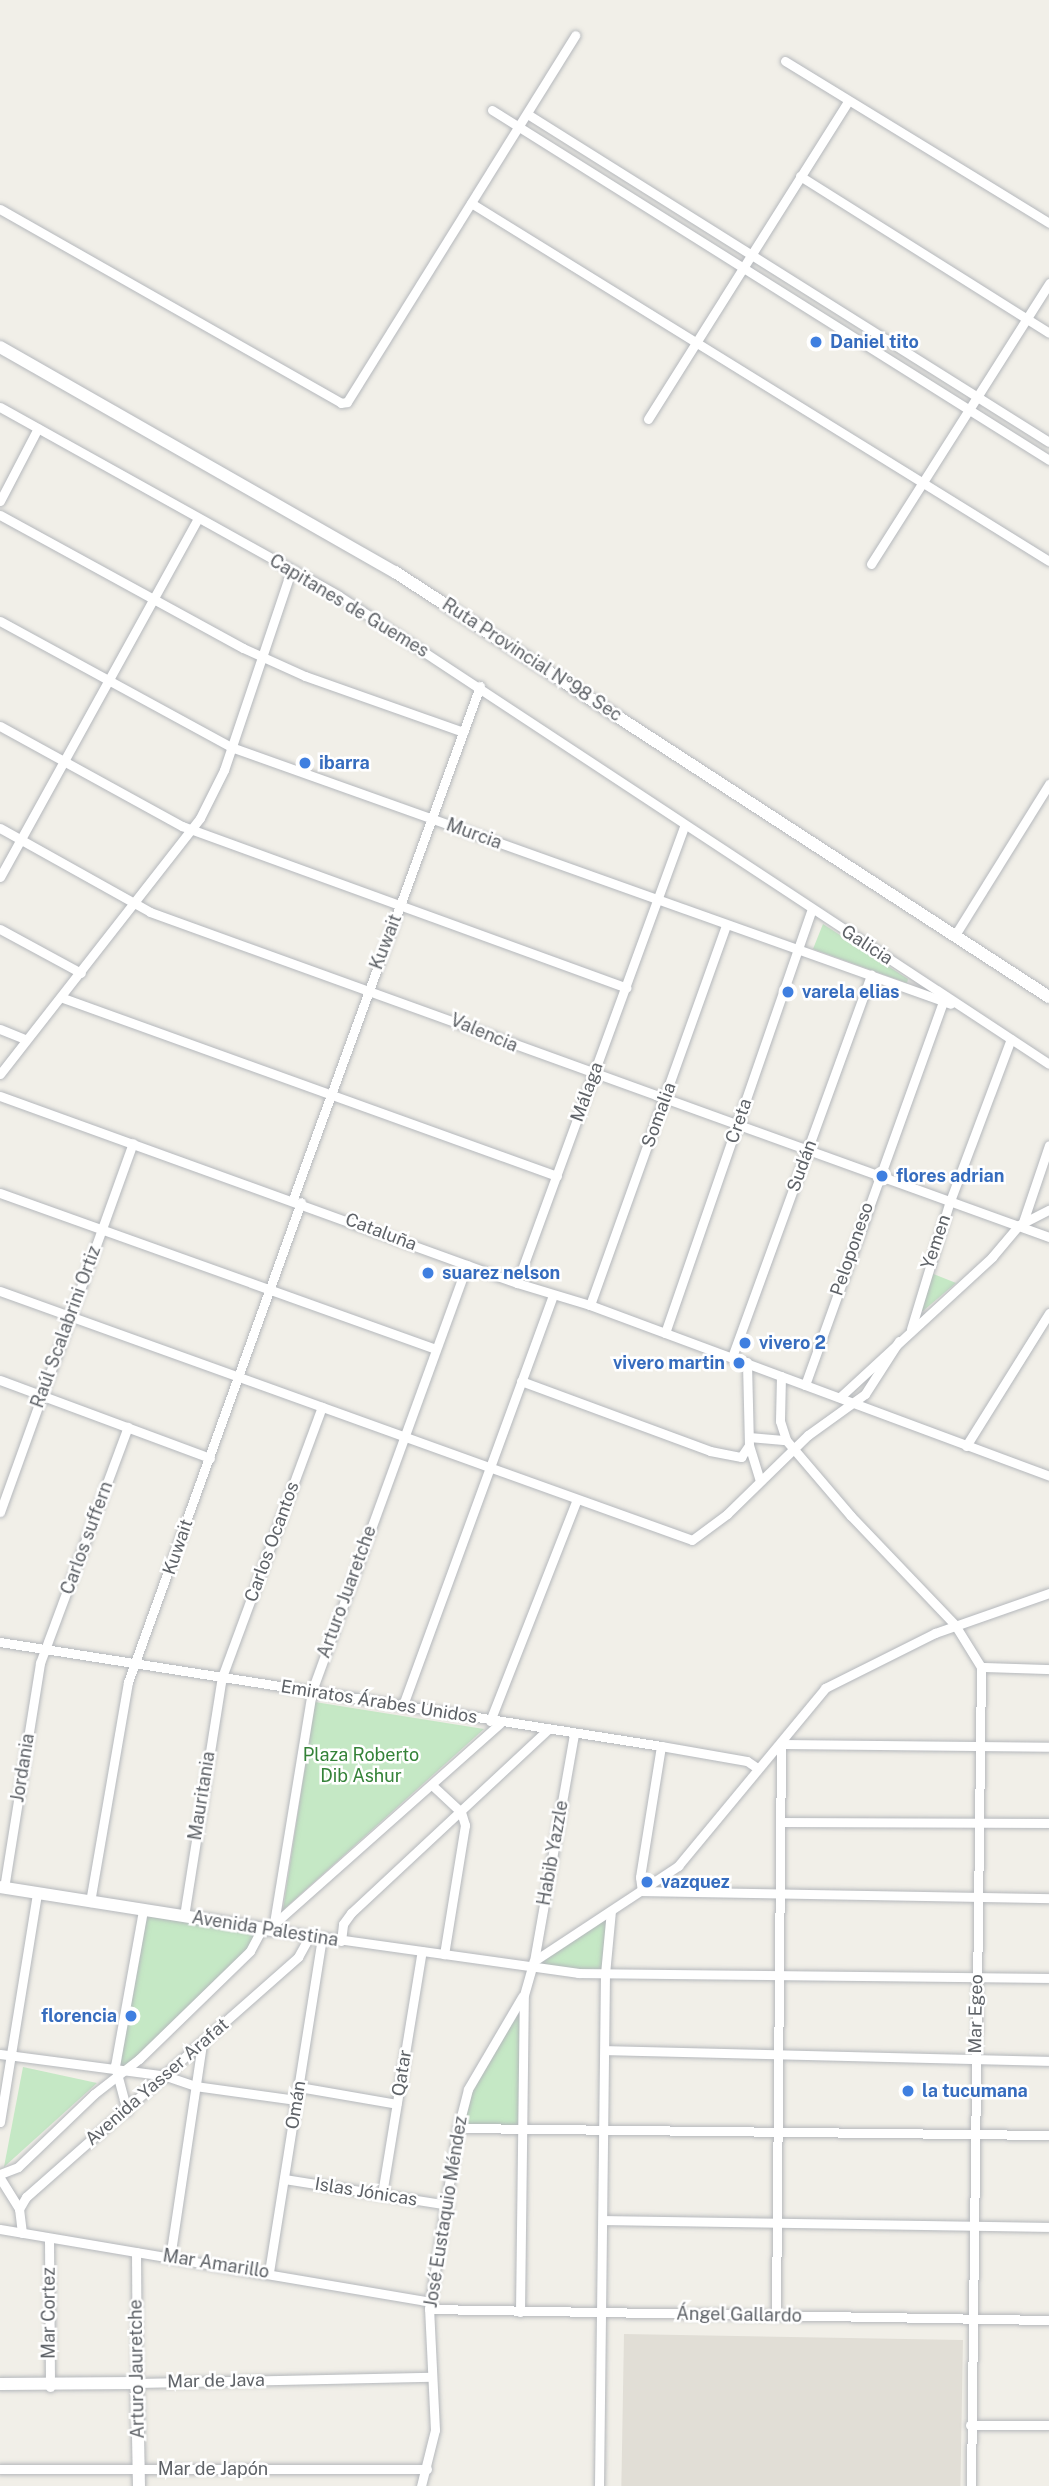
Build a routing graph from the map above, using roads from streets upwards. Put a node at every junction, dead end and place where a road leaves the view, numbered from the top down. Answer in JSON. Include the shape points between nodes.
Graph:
{"nodes":[{"id":1,"x":575,"y":35,"type":"dead end"},
{"id":2,"x":785,"y":61,"type":"dead end"},
{"id":3,"x":848,"y":101,"type":"junction"},
{"id":4,"x":492,"y":110,"type":"dead end"},
{"id":5,"x":529,"y":115,"type":"junction"},
{"id":6,"x":521,"y":126,"type":"junction"},
{"id":7,"x":800,"y":176,"type":"junction"},
{"id":8,"x":471,"y":203,"type":"junction"},
{"id":9,"x":0,"y":208,"type":"edge"},
{"id":10,"x":1049,"y":223,"type":"edge"},
{"id":11,"x":750,"y":253,"type":"junction"},
{"id":12,"x":742,"y":267,"type":"junction"},
{"id":13,"x":1049,"y":283,"type":"edge"},
{"id":14,"x":1026,"y":318,"type":"junction"},
{"id":15,"x":1049,"y":332,"type":"edge"},
{"id":16,"x":697,"y":342,"type":"junction"},
{"id":17,"x":0,"y":347,"type":"edge"},
{"id":18,"x":977,"y":397,"type":"junction"},
{"id":19,"x":0,"y":407,"type":"edge"},
{"id":20,"x":968,"y":409,"type":"junction"},
{"id":21,"x":648,"y":419,"type":"dead end"},
{"id":22,"x":38,"y":429,"type":"junction"},
{"id":23,"x":1049,"y":442,"type":"edge"},
{"id":24,"x":1049,"y":460,"type":"edge"},
{"id":25,"x":921,"y":483,"type":"junction"},
{"id":26,"x":0,"y":501,"type":"edge"},
{"id":27,"x":0,"y":515,"type":"edge"},
{"id":28,"x":198,"y":519,"type":"junction"},
{"id":29,"x":1049,"y":561,"type":"edge"},
{"id":30,"x":871,"y":564,"type":"dead end"},
{"id":31,"x":292,"y":571,"type":"junction"},
{"id":32,"x":153,"y":602,"type":"junction"},
{"id":33,"x":0,"y":621,"type":"edge"},
{"id":34,"x":260,"y":656,"type":"junction"},
{"id":35,"x":108,"y":681,"type":"junction"},
{"id":36,"x":480,"y":687,"type":"junction"},
{"id":37,"x":0,"y":726,"type":"edge"},
{"id":38,"x":463,"y":732,"type":"junction"},
{"id":39,"x":231,"y":747,"type":"junction"},
{"id":40,"x":63,"y":761,"type":"junction"},
{"id":41,"x":1049,"y":784,"type":"edge"},
{"id":42,"x":430,"y":818,"type":"junction"},
{"id":43,"x":685,"y":825,"type":"junction"},
{"id":44,"x":0,"y":828,"type":"edge"},
{"id":45,"x":193,"y":829,"type":"junction"},
{"id":46,"x":20,"y":840,"type":"junction"},
{"id":47,"x":0,"y":877,"type":"edge"},
{"id":48,"x":657,"y":901,"type":"junction"},
{"id":49,"x":136,"y":904,"type":"junction"},
{"id":50,"x":400,"y":904,"type":"junction"},
{"id":51,"x":812,"y":909,"type":"junction"},
{"id":52,"x":726,"y":925,"type":"junction"},
{"id":53,"x":0,"y":929,"type":"edge"},
{"id":54,"x":955,"y":935,"type":"junction"},
{"id":55,"x":799,"y":950,"type":"junction"},
{"id":56,"x":81,"y":973,"type":"junction"},
{"id":57,"x":871,"y":975,"type":"junction"},
{"id":58,"x":368,"y":988,"type":"junction"},
{"id":59,"x":626,"y":988,"type":"junction"},
{"id":60,"x":1049,"y":997,"type":"edge"},
{"id":61,"x":63,"y":998,"type":"junction"},
{"id":62,"x":944,"y":998,"type":"junction"},
{"id":63,"x":0,"y":1029,"type":"edge"},
{"id":64,"x":25,"y":1039,"type":"junction"},
{"id":65,"x":1011,"y":1039,"type":"junction"},
{"id":66,"x":1049,"y":1064,"type":"edge"},
{"id":67,"x":595,"y":1072,"type":"junction"},
{"id":68,"x":0,"y":1073,"type":"edge"},
{"id":69,"x":330,"y":1094,"type":"junction"},
{"id":70,"x":0,"y":1096,"type":"edge"},
{"id":71,"x":665,"y":1099,"type":"junction"},
{"id":72,"x":738,"y":1124,"type":"junction"},
{"id":73,"x":133,"y":1143,"type":"junction"},
{"id":74,"x":1049,"y":1145,"type":"edge"},
{"id":75,"x":808,"y":1150,"type":"junction"},
{"id":76,"x":878,"y":1175,"type":"junction"},
{"id":77,"x":556,"y":1176,"type":"junction"},
{"id":78,"x":0,"y":1193,"type":"edge"},
{"id":79,"x":297,"y":1200,"type":"junction"},
{"id":80,"x":950,"y":1201,"type":"junction"},
{"id":81,"x":1049,"y":1210,"type":"edge"},
{"id":82,"x":1021,"y":1224,"type":"junction"},
{"id":83,"x":102,"y":1229,"type":"junction"},
{"id":84,"x":1049,"y":1237,"type":"edge"},
{"id":85,"x":467,"y":1265,"type":"junction"},
{"id":86,"x":517,"y":1283,"type":"junction"},
{"id":87,"x":0,"y":1291,"type":"edge"},
{"id":88,"x":270,"y":1292,"type":"junction"},
{"id":89,"x":554,"y":1295,"type":"junction"},
{"id":90,"x":590,"y":1305,"type":"junction"},
{"id":91,"x":1049,"y":1313,"type":"edge"},
{"id":92,"x":71,"y":1316,"type":"junction"},
{"id":93,"x":911,"y":1329,"type":"junction"},
{"id":94,"x":665,"y":1333,"type":"junction"},
{"id":95,"x":899,"y":1341,"type":"junction"},
{"id":96,"x":435,"y":1349,"type":"junction"},
{"id":97,"x":732,"y":1357,"type":"junction"},
{"id":98,"x":747,"y":1363,"type":"junction"},
{"id":99,"x":781,"y":1376,"type":"junction"},
{"id":100,"x":239,"y":1378,"type":"junction"},
{"id":101,"x":0,"y":1380,"type":"edge"},
{"id":102,"x":521,"y":1381,"type":"junction"},
{"id":103,"x":805,"y":1385,"type":"junction"},
{"id":104,"x":42,"y":1395,"type":"junction"},
{"id":105,"x":840,"y":1397,"type":"junction"},
{"id":106,"x":853,"y":1403,"type":"junction"},
{"id":107,"x":321,"y":1407,"type":"junction"},
{"id":108,"x":128,"y":1427,"type":"junction"},
{"id":109,"x":403,"y":1437,"type":"junction"},
{"id":110,"x":786,"y":1440,"type":"junction"},
{"id":111,"x":749,"y":1441,"type":"junction"},
{"id":112,"x":966,"y":1446,"type":"junction"},
{"id":113,"x":795,"y":1448,"type":"junction"},
{"id":114,"x":210,"y":1458,"type":"junction"},
{"id":115,"x":490,"y":1469,"type":"junction"},
{"id":116,"x":1049,"y":1475,"type":"edge"},
{"id":117,"x":760,"y":1480,"type":"junction"},
{"id":118,"x":576,"y":1501,"type":"junction"},
{"id":119,"x":0,"y":1512,"type":"edge"},
{"id":120,"x":1049,"y":1593,"type":"edge"},
{"id":121,"x":955,"y":1625,"type":"junction"},
{"id":122,"x":0,"y":1642,"type":"edge"},
{"id":123,"x":46,"y":1650,"type":"junction"},
{"id":124,"x":135,"y":1665,"type":"junction"},
{"id":125,"x":981,"y":1667,"type":"junction"},
{"id":126,"x":1049,"y":1669,"type":"edge"},
{"id":127,"x":222,"y":1677,"type":"junction"},
{"id":128,"x":312,"y":1691,"type":"junction"},
{"id":129,"x":402,"y":1705,"type":"junction"},
{"id":130,"x":490,"y":1721,"type":"junction"},
{"id":131,"x":500,"y":1723,"type":"junction"},
{"id":132,"x":547,"y":1730,"type":"junction"},
{"id":133,"x":573,"y":1735,"type":"junction"},
{"id":134,"x":781,"y":1744,"type":"junction"},
{"id":135,"x":661,"y":1746,"type":"junction"},
{"id":136,"x":981,"y":1746,"type":"junction"},
{"id":137,"x":1049,"y":1747,"type":"edge"},
{"id":138,"x":756,"y":1767,"type":"junction"},
{"id":139,"x":433,"y":1786,"type":"junction"},
{"id":140,"x":461,"y":1812,"type":"junction"},
{"id":141,"x":781,"y":1822,"type":"junction"},
{"id":142,"x":978,"y":1823,"type":"junction"},
{"id":143,"x":1049,"y":1823,"type":"edge"},
{"id":144,"x":2,"y":1888,"type":"edge"},
{"id":145,"x":642,"y":1891,"type":"junction"},
{"id":146,"x":37,"y":1893,"type":"junction"},
{"id":147,"x":780,"y":1894,"type":"junction"},
{"id":148,"x":978,"y":1898,"type":"junction"},
{"id":149,"x":1049,"y":1899,"type":"edge"},
{"id":150,"x":90,"y":1902,"type":"junction"},
{"id":151,"x":144,"y":1910,"type":"junction"},
{"id":152,"x":611,"y":1911,"type":"junction"},
{"id":153,"x":184,"y":1916,"type":"junction"},
{"id":154,"x":270,"y":1927,"type":"junction"},
{"id":155,"x":309,"y":1937,"type":"junction"},
{"id":156,"x":322,"y":1939,"type":"junction"},
{"id":157,"x":341,"y":1941,"type":"junction"},
{"id":158,"x":422,"y":1951,"type":"junction"},
{"id":159,"x":444,"y":1954,"type":"junction"},
{"id":160,"x":532,"y":1965,"type":"junction"},
{"id":161,"x":605,"y":1974,"type":"junction"},
{"id":162,"x":780,"y":1975,"type":"junction"},
{"id":163,"x":977,"y":1977,"type":"junction"},
{"id":164,"x":1049,"y":1979,"type":"edge"},
{"id":165,"x":524,"y":1995,"type":"junction"},
{"id":166,"x":202,"y":2043,"type":"junction"},
{"id":167,"x":605,"y":2050,"type":"junction"},
{"id":168,"x":0,"y":2054,"type":"edge"},
{"id":169,"x":11,"y":2056,"type":"junction"},
{"id":170,"x":780,"y":2056,"type":"junction"},
{"id":171,"x":975,"y":2060,"type":"junction"},
{"id":172,"x":1049,"y":2061,"type":"edge"},
{"id":173,"x":119,"y":2074,"type":"junction"},
{"id":174,"x":166,"y":2076,"type":"junction"},
{"id":175,"x":195,"y":2086,"type":"junction"},
{"id":176,"x":299,"y":2087,"type":"junction"},
{"id":177,"x":296,"y":2100,"type":"junction"},
{"id":178,"x":397,"y":2104,"type":"junction"},
{"id":179,"x":127,"y":2111,"type":"junction"},
{"id":180,"x":0,"y":2122,"type":"edge"},
{"id":181,"x":523,"y":2127,"type":"junction"},
{"id":182,"x":458,"y":2128,"type":"junction"},
{"id":183,"x":603,"y":2129,"type":"junction"},
{"id":184,"x":778,"y":2132,"type":"junction"},
{"id":185,"x":974,"y":2134,"type":"junction"},
{"id":186,"x":1049,"y":2135,"type":"edge"},
{"id":187,"x":0,"y":2176,"type":"edge"},
{"id":188,"x":284,"y":2179,"type":"junction"},
{"id":189,"x":382,"y":2194,"type":"junction"},
{"id":190,"x":448,"y":2205,"type":"junction"},
{"id":191,"x":19,"y":2209,"type":"junction"},
{"id":192,"x":604,"y":2220,"type":"junction"},
{"id":193,"x":777,"y":2223,"type":"junction"},
{"id":194,"x":973,"y":2226,"type":"junction"},
{"id":195,"x":1049,"y":2227,"type":"edge"},
{"id":196,"x":0,"y":2229,"type":"edge"},
{"id":197,"x":22,"y":2233,"type":"junction"},
{"id":198,"x":49,"y":2239,"type":"junction"},
{"id":199,"x":136,"y":2252,"type":"junction"},
{"id":200,"x":170,"y":2258,"type":"junction"},
{"id":201,"x":269,"y":2272,"type":"junction"},
{"id":202,"x":430,"y":2306,"type":"junction"},
{"id":203,"x":520,"y":2312,"type":"junction"},
{"id":204,"x":603,"y":2313,"type":"junction"},
{"id":205,"x":776,"y":2316,"type":"junction"},
{"id":206,"x":972,"y":2319,"type":"junction"},
{"id":207,"x":1049,"y":2320,"type":"edge"},
{"id":208,"x":432,"y":2377,"type":"junction"},
{"id":209,"x":137,"y":2383,"type":"junction"},
{"id":210,"x":0,"y":2384,"type":"edge"},
{"id":211,"x":50,"y":2387,"type":"junction"},
{"id":212,"x":971,"y":2425,"type":"junction"},
{"id":213,"x":1049,"y":2425,"type":"edge"},
{"id":214,"x":0,"y":2469,"type":"edge"},
{"id":215,"x":138,"y":2469,"type":"junction"},
{"id":216,"x":427,"y":2469,"type":"junction"},
{"id":217,"x":139,"y":2486,"type":"edge"},
{"id":218,"x":421,"y":2486,"type":"edge"},
{"id":219,"x":598,"y":2486,"type":"edge"},
{"id":220,"x":971,"y":2486,"type":"edge"}],
"edges":[{"from":1,"to":5,"type":"street"},
{"from":2,"to":3,"type":"street"},
{"from":3,"to":7,"type":"street"},
{"from":3,"to":10,"type":"street"},
{"from":4,"to":6,"type":"street"},
{"from":5,"to":6,"type":"street"},
{"from":5,"to":11,"type":"street"},
{"from":6,"to":8,"type":"street"},
{"from":6,"to":12,"type":"street"},
{"from":7,"to":11,"type":"street"},
{"from":7,"to":14,"type":"street"},
{"from":8,"to":9,"type":"street","via":[[352,398],[341,403]]},
{"from":8,"to":16,"type":"street"},
{"from":11,"to":12,"type":"street"},
{"from":11,"to":18,"type":"street"},
{"from":12,"to":16,"type":"street"},
{"from":12,"to":20,"type":"street"},
{"from":13,"to":14,"type":"street"},
{"from":14,"to":15,"type":"street"},
{"from":14,"to":18,"type":"street"},
{"from":16,"to":21,"type":"street"},
{"from":16,"to":25,"type":"street"},
{"from":17,"to":54,"type":"street","name":"Ruta Provincial Nº98 Sec","via":[[395,572]]},
{"from":18,"to":20,"type":"street"},
{"from":18,"to":23,"type":"street"},
{"from":19,"to":22,"type":"street","name":"Capitanes de Guemes"},
{"from":20,"to":24,"type":"street"},
{"from":20,"to":25,"type":"street"},
{"from":22,"to":26,"type":"street"},
{"from":22,"to":28,"type":"street","name":"Capitanes de Guemes"},
{"from":25,"to":29,"type":"street"},
{"from":25,"to":30,"type":"street"},
{"from":27,"to":32,"type":"street"},
{"from":28,"to":31,"type":"street","name":"Capitanes de Guemes"},
{"from":28,"to":32,"type":"street"},
{"from":31,"to":34,"type":"street"},
{"from":31,"to":36,"type":"street","name":"Capitanes de Guemes"},
{"from":32,"to":34,"type":"street"},
{"from":32,"to":35,"type":"street"},
{"from":33,"to":35,"type":"street","name":"Murcia"},
{"from":34,"to":38,"type":"street"},
{"from":34,"to":39,"type":"street"},
{"from":35,"to":39,"type":"street","name":"Murcia"},
{"from":35,"to":40,"type":"street"},
{"from":36,"to":38,"type":"street","name":"Kuwait"},
{"from":36,"to":43,"type":"street","name":"Capitanes de Guemes"},
{"from":37,"to":40,"type":"street"},
{"from":38,"to":42,"type":"street","name":"Kuwait"},
{"from":39,"to":42,"type":"street","name":"Murcia"},
{"from":39,"to":45,"type":"street"},
{"from":40,"to":45,"type":"street"},
{"from":40,"to":46,"type":"street"},
{"from":41,"to":54,"type":"street"},
{"from":42,"to":48,"type":"street","name":"Murcia"},
{"from":42,"to":50,"type":"street","name":"Kuwait"},
{"from":43,"to":48,"type":"street","name":"Málaga"},
{"from":43,"to":51,"type":"street","name":"Galicia"},
{"from":44,"to":46,"type":"street","name":"Valencia"},
{"from":45,"to":49,"type":"street"},
{"from":45,"to":50,"type":"street"},
{"from":46,"to":47,"type":"street"},
{"from":46,"to":49,"type":"street","name":"Valencia"},
{"from":48,"to":52,"type":"street","name":"Murcia"},
{"from":48,"to":59,"type":"street","name":"Málaga"},
{"from":49,"to":56,"type":"street"},
{"from":49,"to":58,"type":"street","name":"Valencia"},
{"from":50,"to":58,"type":"street","name":"Kuwait"},
{"from":50,"to":59,"type":"street"},
{"from":51,"to":55,"type":"street","name":"Creta"},
{"from":51,"to":62,"type":"street","name":"Galicia"},
{"from":52,"to":55,"type":"street","name":"Murcia"},
{"from":52,"to":71,"type":"street","name":"Somalia"},
{"from":53,"to":56,"type":"street"},
{"from":54,"to":60,"type":"street","name":"Ruta Provincial Nº98 Sec"},
{"from":55,"to":57,"type":"street","name":"Murcia"},
{"from":55,"to":72,"type":"street","name":"Creta"},
{"from":56,"to":61,"type":"street"},
{"from":57,"to":62,"type":"street","name":"Murcia"},
{"from":57,"to":75,"type":"street","name":"Sudán"},
{"from":58,"to":67,"type":"street","name":"Valencia","via":[[524,1050],[557,1056]]},
{"from":58,"to":69,"type":"street","name":"Kuwait"},
{"from":59,"to":67,"type":"street","name":"Málaga"},
{"from":61,"to":64,"type":"street"},
{"from":61,"to":69,"type":"street"},
{"from":62,"to":65,"type":"street","name":"Galicia"},
{"from":62,"to":76,"type":"street","name":"Peloponeso"},
{"from":63,"to":64,"type":"street"},
{"from":64,"to":68,"type":"street"},
{"from":65,"to":66,"type":"street","name":"Galicia"},
{"from":65,"to":80,"type":"street","name":"Yemen"},
{"from":67,"to":71,"type":"street","name":"Valencia"},
{"from":67,"to":77,"type":"street","name":"Málaga"},
{"from":69,"to":77,"type":"street"},
{"from":69,"to":79,"type":"street","name":"Kuwait"},
{"from":70,"to":73,"type":"street","name":"Cataluña"},
{"from":71,"to":72,"type":"street","name":"Valencia"},
{"from":71,"to":90,"type":"street","name":"Somalia"},
{"from":72,"to":75,"type":"street","name":"Valencia"},
{"from":72,"to":94,"type":"street","name":"Creta"},
{"from":73,"to":79,"type":"street","name":"Cataluña"},
{"from":73,"to":83,"type":"street","name":"Raúl Scalabrini Ortiz"},
{"from":74,"to":82,"type":"street"},
{"from":75,"to":76,"type":"street","name":"Valencia"},
{"from":75,"to":97,"type":"street","name":"Sudán"},
{"from":76,"to":80,"type":"street","name":"Valencia"},
{"from":76,"to":103,"type":"street","name":"Peloponeso"},
{"from":77,"to":86,"type":"street","name":"Málaga"},
{"from":78,"to":83,"type":"street"},
{"from":79,"to":85,"type":"street","name":"Cataluña"},
{"from":79,"to":88,"type":"street","name":"Kuwait"},
{"from":80,"to":82,"type":"street","name":"Valencia"},
{"from":80,"to":93,"type":"street","name":"Yemen"},
{"from":81,"to":82,"type":"street"},
{"from":82,"to":84,"type":"street","name":"Valencia"},
{"from":82,"to":93,"type":"street"},
{"from":83,"to":88,"type":"street"},
{"from":83,"to":92,"type":"street","name":"Raúl Scalabrini Ortiz"},
{"from":85,"to":86,"type":"street","name":"Cataluña"},
{"from":85,"to":96,"type":"street","name":"Arturo Juaretche"},
{"from":86,"to":89,"type":"street","name":"Cataluña"},
{"from":87,"to":92,"type":"street"},
{"from":88,"to":96,"type":"street"},
{"from":88,"to":100,"type":"street","name":"Kuwait"},
{"from":89,"to":90,"type":"street","name":"Cataluña"},
{"from":89,"to":102,"type":"street"},
{"from":90,"to":94,"type":"street","name":"Cataluña"},
{"from":91,"to":112,"type":"street"},
{"from":92,"to":100,"type":"street"},
{"from":92,"to":104,"type":"street","name":"Raúl Scalabrini Ortiz"},
{"from":93,"to":95,"type":"street"},
{"from":94,"to":97,"type":"street","name":"Cataluña"},
{"from":95,"to":105,"type":"street"},
{"from":95,"to":106,"type":"street","via":[[870,1387]]},
{"from":96,"to":109,"type":"street","name":"Arturo Juaretche"},
{"from":97,"to":98,"type":"street","name":"Cataluña"},
{"from":98,"to":99,"type":"street","name":"Cataluña"},
{"from":98,"to":111,"type":"street"},
{"from":99,"to":103,"type":"street","name":"Cataluña"},
{"from":99,"to":110,"type":"street","via":[[780,1421]]},
{"from":100,"to":107,"type":"street"},
{"from":100,"to":114,"type":"street","name":"Kuwait"},
{"from":101,"to":104,"type":"street"},
{"from":102,"to":111,"type":"street","via":[[710,1451],[741,1457]]},
{"from":102,"to":115,"type":"street"},
{"from":103,"to":105,"type":"street","name":"Cataluña"},
{"from":104,"to":108,"type":"street"},
{"from":104,"to":119,"type":"street","name":"Raúl Scalabrini Ortiz"},
{"from":105,"to":106,"type":"street","name":"Cataluña"},
{"from":106,"to":112,"type":"street","name":"Cataluña"},
{"from":106,"to":113,"type":"street"},
{"from":107,"to":109,"type":"street"},
{"from":107,"to":127,"type":"street","name":"Carlos Ocantos"},
{"from":108,"to":114,"type":"street"},
{"from":108,"to":123,"type":"street","name":"Carlos suffern"},
{"from":109,"to":115,"type":"street"},
{"from":109,"to":128,"type":"street","name":"Arturo Juaretche"},
{"from":110,"to":111,"type":"street"},
{"from":110,"to":113,"type":"street"},
{"from":111,"to":117,"type":"street"},
{"from":112,"to":116,"type":"street","name":"Cataluña"},
{"from":113,"to":117,"type":"street"},
{"from":113,"to":121,"type":"street","via":[[851,1516]]},
{"from":114,"to":124,"type":"street","name":"Kuwait"},
{"from":115,"to":118,"type":"street"},
{"from":115,"to":129,"type":"street"},
{"from":117,"to":118,"type":"street","via":[[727,1514],[692,1540]]},
{"from":118,"to":130,"type":"street"},
{"from":120,"to":121,"type":"street"},
{"from":121,"to":125,"type":"street"},
{"from":121,"to":134,"type":"street","via":[[825,1688]]},
{"from":122,"to":123,"type":"street","name":"Emiratos Árabes Unidos"},
{"from":123,"to":124,"type":"street","name":"Emiratos Árabes Unidos"},
{"from":123,"to":144,"type":"street","name":"Jordania"},
{"from":124,"to":127,"type":"street","name":"Emiratos Árabes Unidos"},
{"from":124,"to":150,"type":"street","name":"Kuwait"},
{"from":125,"to":126,"type":"street"},
{"from":125,"to":136,"type":"street","name":"Mar Egeo"},
{"from":127,"to":128,"type":"street","name":"Emiratos Árabes Unidos"},
{"from":127,"to":153,"type":"street","name":"Mauritania"},
{"from":128,"to":129,"type":"street","name":"Emiratos Árabes Unidos"},
{"from":128,"to":154,"type":"street","name":"Arturo Juaretche"},
{"from":129,"to":130,"type":"street","name":"Emiratos Árabes Unidos"},
{"from":130,"to":131,"type":"street","name":"Emiratos Árabes Unidos"},
{"from":131,"to":132,"type":"street","name":"Emiratos Árabes Unidos"},
{"from":131,"to":139,"type":"street","name":"Avenida Yasser Arafat"},
{"from":132,"to":133,"type":"street","name":"Emiratos Árabes Unidos"},
{"from":132,"to":140,"type":"street"},
{"from":133,"to":135,"type":"street","name":"Emiratos Árabes Unidos"},
{"from":133,"to":160,"type":"street","name":"Habib Yazzle"},
{"from":134,"to":136,"type":"street"},
{"from":134,"to":138,"type":"street"},
{"from":134,"to":141,"type":"street"},
{"from":135,"to":138,"type":"street","name":"Emiratos Árabes Unidos","via":[[747,1761]]},
{"from":135,"to":145,"type":"street","via":[[640,1877]]},
{"from":136,"to":137,"type":"street"},
{"from":136,"to":142,"type":"street","name":"Mar Egeo"},
{"from":138,"to":145,"type":"street","via":[[678,1866]]},
{"from":139,"to":140,"type":"street"},
{"from":139,"to":154,"type":"street","name":"Avenida Yasser Arafat"},
{"from":140,"to":157,"type":"street","via":[[351,1913],[343,1924]]},
{"from":140,"to":159,"type":"street","via":[[465,1825]]},
{"from":141,"to":142,"type":"street"},
{"from":141,"to":147,"type":"street"},
{"from":142,"to":143,"type":"street"},
{"from":142,"to":148,"type":"street","name":"Mar Egeo"},
{"from":144,"to":146,"type":"street","name":"Avenida Palestina"},
{"from":145,"to":147,"type":"street"},
{"from":145,"to":152,"type":"street"},
{"from":146,"to":150,"type":"street","name":"Avenida Palestina"},
{"from":146,"to":169,"type":"street"},
{"from":147,"to":148,"type":"street"},
{"from":147,"to":162,"type":"street"},
{"from":148,"to":149,"type":"street"},
{"from":148,"to":163,"type":"street","name":"Mar Egeo"},
{"from":150,"to":151,"type":"street","name":"Avenida Palestina"},
{"from":151,"to":153,"type":"street","name":"Avenida Palestina"},
{"from":151,"to":173,"type":"street"},
{"from":152,"to":160,"type":"street"},
{"from":152,"to":161,"type":"street"},
{"from":153,"to":154,"type":"street","name":"Avenida Palestina"},
{"from":154,"to":155,"type":"street","name":"Avenida Palestina"},
{"from":154,"to":173,"type":"street","name":"Avenida Yasser Arafat"},
{"from":155,"to":156,"type":"street","name":"Avenida Palestina"},
{"from":155,"to":166,"type":"street","name":"Avenida Yasser Arafat","via":[[298,1957]]},
{"from":156,"to":157,"type":"street","name":"Avenida Palestina"},
{"from":156,"to":176,"type":"street","name":"Omán"},
{"from":157,"to":158,"type":"street","name":"Avenida Palestina"},
{"from":158,"to":159,"type":"street","name":"Avenida Palestina"},
{"from":158,"to":178,"type":"street","name":"Qatar"},
{"from":159,"to":160,"type":"street","name":"Avenida Palestina"},
{"from":160,"to":161,"type":"street","name":"Avenida Palestina"},
{"from":160,"to":165,"type":"street","name":"Habib Yazzle"},
{"from":161,"to":162,"type":"street","name":"Avenida Palestina"},
{"from":161,"to":167,"type":"street"},
{"from":162,"to":163,"type":"street","name":"Avenida Palestina"},
{"from":162,"to":170,"type":"street"},
{"from":163,"to":164,"type":"street","name":"Avenida Palestina"},
{"from":163,"to":171,"type":"street","name":"Mar Egeo"},
{"from":165,"to":181,"type":"street"},
{"from":165,"to":182,"type":"street","name":"José Eustaquio Méndez","via":[[468,2089]]},
{"from":166,"to":174,"type":"street","name":"Avenida Yasser Arafat"},
{"from":166,"to":175,"type":"street"},
{"from":167,"to":170,"type":"street"},
{"from":167,"to":183,"type":"street"},
{"from":168,"to":169,"type":"street"},
{"from":169,"to":173,"type":"street"},
{"from":169,"to":180,"type":"street"},
{"from":170,"to":171,"type":"street"},
{"from":170,"to":184,"type":"street"},
{"from":171,"to":172,"type":"street"},
{"from":171,"to":185,"type":"street","name":"Mar Egeo"},
{"from":173,"to":174,"type":"street"},
{"from":173,"to":179,"type":"street"},
{"from":173,"to":187,"type":"street","name":"Avenida Yasser Arafat","via":[[18,2167]]},
{"from":174,"to":175,"type":"street"},
{"from":174,"to":179,"type":"street","name":"Avenida Yasser Arafat"},
{"from":175,"to":177,"type":"street"},
{"from":175,"to":200,"type":"street"},
{"from":176,"to":177,"type":"street","name":"Omán"},
{"from":176,"to":178,"type":"street"},
{"from":177,"to":188,"type":"street","name":"Omán"},
{"from":178,"to":189,"type":"street","name":"Qatar"},
{"from":179,"to":191,"type":"street","name":"Avenida Yasser Arafat","via":[[26,2197]]},
{"from":181,"to":182,"type":"street"},
{"from":181,"to":183,"type":"street"},
{"from":181,"to":203,"type":"street"},
{"from":182,"to":190,"type":"street","name":"José Eustaquio Méndez"},
{"from":183,"to":184,"type":"street"},
{"from":183,"to":192,"type":"street"},
{"from":184,"to":185,"type":"street"},
{"from":184,"to":193,"type":"street"},
{"from":185,"to":186,"type":"street"},
{"from":185,"to":194,"type":"street","name":"Mar Egeo"},
{"from":187,"to":191,"type":"street"},
{"from":188,"to":189,"type":"street","name":"Islas Jónicas"},
{"from":188,"to":201,"type":"street","name":"Omán"},
{"from":189,"to":190,"type":"street","name":"Islas Jónicas"},
{"from":190,"to":202,"type":"street","name":"José Eustaquio Méndez"},
{"from":191,"to":197,"type":"street"},
{"from":192,"to":193,"type":"street"},
{"from":192,"to":204,"type":"street"},
{"from":193,"to":194,"type":"street"},
{"from":193,"to":205,"type":"street"},
{"from":194,"to":195,"type":"street"},
{"from":194,"to":206,"type":"street","name":"Mar Egeo"},
{"from":196,"to":197,"type":"street","name":"Mar Amarillo"},
{"from":197,"to":198,"type":"street","name":"Mar Amarillo"},
{"from":198,"to":199,"type":"street","name":"Mar Amarillo"},
{"from":198,"to":211,"type":"street","name":"Mar Cortez"},
{"from":199,"to":200,"type":"street","name":"Mar Amarillo"},
{"from":199,"to":209,"type":"street","name":"Arturo Jauretche"},
{"from":200,"to":201,"type":"street","name":"Mar Amarillo"},
{"from":201,"to":202,"type":"street","name":"Mar Amarillo"},
{"from":202,"to":203,"type":"street","name":"Ángel Gallardo"},
{"from":202,"to":208,"type":"street","name":"José Eustaquio Méndez"},
{"from":203,"to":204,"type":"street","name":"Ángel Gallardo"},
{"from":204,"to":205,"type":"street","name":"Ángel Gallardo"},
{"from":204,"to":219,"type":"street"},
{"from":205,"to":206,"type":"street","name":"Ángel Gallardo"},
{"from":206,"to":207,"type":"street","name":"Ángel Gallardo"},
{"from":206,"to":212,"type":"street","name":"Mar Egeo"},
{"from":208,"to":209,"type":"street","name":"Mar de Java"},
{"from":208,"to":216,"type":"street","name":"José Eustaquio Méndez","via":[[435,2430]]},
{"from":209,"to":211,"type":"street","name":"Mar de Java"},
{"from":209,"to":215,"type":"street","name":"Arturo Jauretche"},
{"from":210,"to":211,"type":"street","name":"Mar de Java"},
{"from":212,"to":213,"type":"street"},
{"from":212,"to":220,"type":"street","name":"Mar Egeo"},
{"from":214,"to":215,"type":"street","name":"Mar de Japón"},
{"from":215,"to":216,"type":"street","name":"Mar de Japón"},
{"from":215,"to":217,"type":"street","name":"Arturo Jauretche"},
{"from":216,"to":218,"type":"street","name":"José Eustaquio Méndez"}]}
